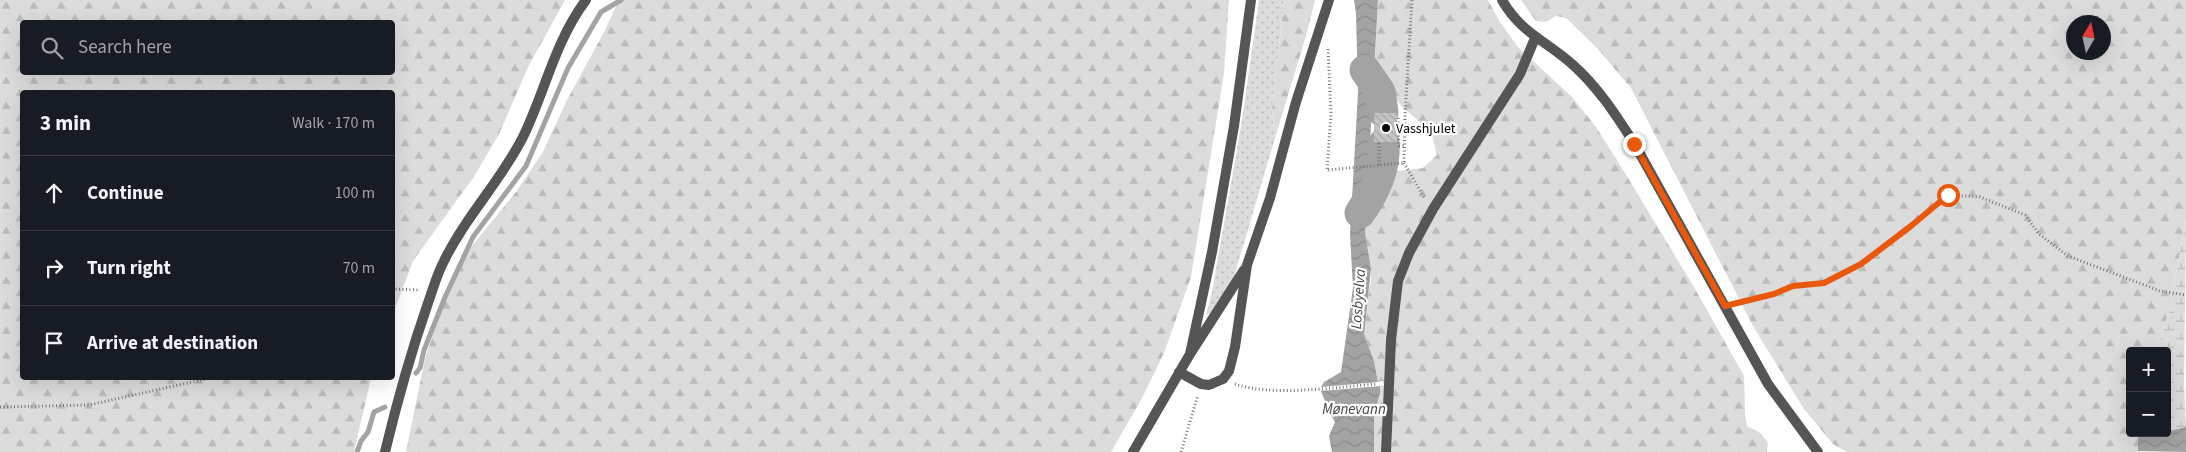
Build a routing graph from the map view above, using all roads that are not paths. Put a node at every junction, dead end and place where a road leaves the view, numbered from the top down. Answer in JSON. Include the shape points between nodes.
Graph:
{"nodes":[{"id":1,"x":586,"y":0,"type":"edge"},
{"id":2,"x":1251,"y":0,"type":"edge"},
{"id":3,"x":1329,"y":0,"type":"edge"},
{"id":4,"x":1502,"y":0,"type":"edge"},
{"id":5,"x":1535,"y":38,"type":"junction"},
{"id":6,"x":1247,"y":265,"type":"junction"},
{"id":7,"x":1190,"y":354,"type":"junction"},
{"id":8,"x":1180,"y":372,"type":"junction"},
{"id":9,"x":385,"y":452,"type":"edge"},
{"id":10,"x":1133,"y":452,"type":"edge"},
{"id":11,"x":1386,"y":452,"type":"edge"},
{"id":12,"x":1818,"y":452,"type":"edge"}],
"edges":[{"from":1,"to":9,"type":"street","via":[[559,47],[515,153],[455,240],[439,272],[410,356]]},
{"from":2,"to":7,"type":"street","via":[[1234,126]]},
{"from":3,"to":6,"type":"street"},
{"from":4,"to":5,"type":"street","via":[[1511,15]]},
{"from":5,"to":11,"type":"street","via":[[1520,74],[1433,209],[1398,281],[1391,340]]},
{"from":5,"to":12,"type":"street","via":[[1555,50],[1595,86],[1616,115],[1778,399]]},
{"from":6,"to":7,"type":"street"},
{"from":6,"to":8,"type":"street","via":[[1229,371],[1214,384],[1201,384]]},
{"from":7,"to":8,"type":"street"},
{"from":8,"to":10,"type":"street"}]}
